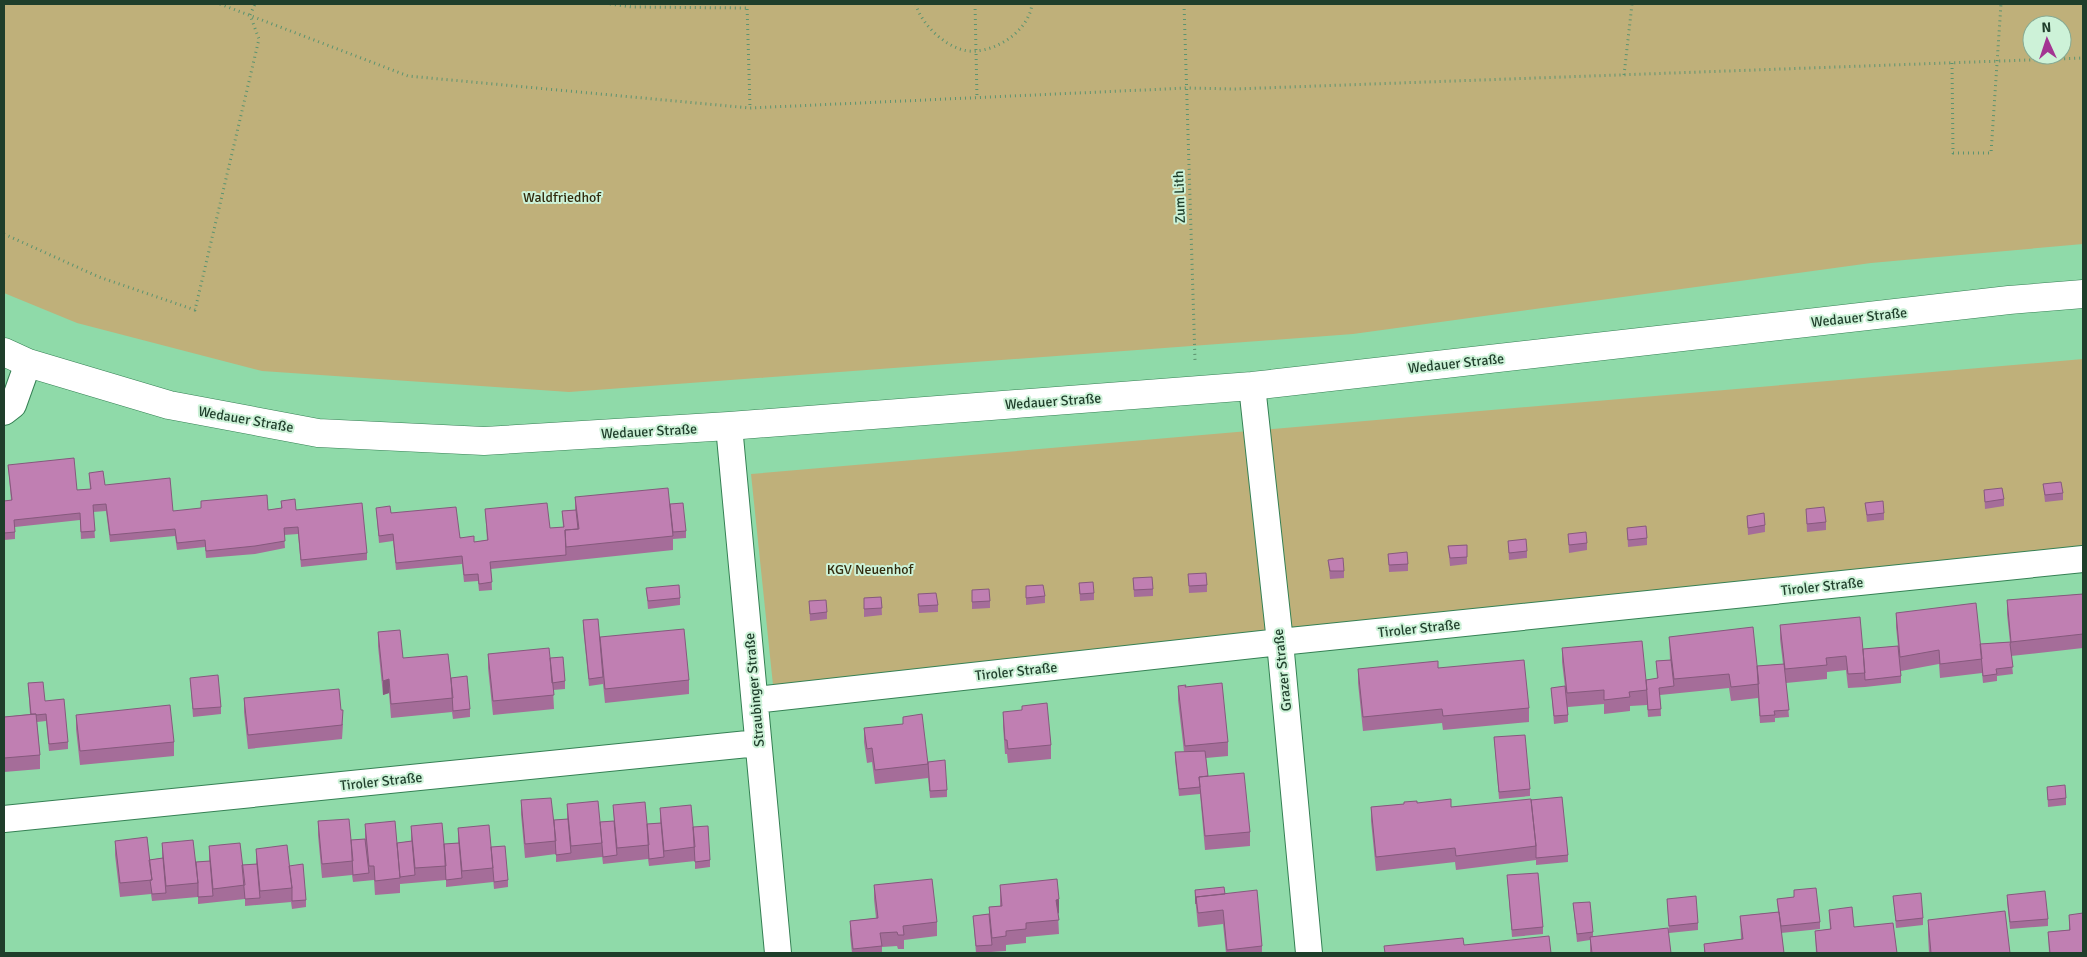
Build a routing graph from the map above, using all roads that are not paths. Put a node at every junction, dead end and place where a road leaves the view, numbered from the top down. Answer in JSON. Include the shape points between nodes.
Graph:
{"nodes":[{"id":1,"x":2083,"y":294,"type":"edge"},
{"id":2,"x":16,"y":357,"type":"edge"},
{"id":3,"x":1252,"y":386,"type":"junction"},
{"id":4,"x":4,"y":412,"type":"edge"},
{"id":5,"x":729,"y":426,"type":"junction"},
{"id":6,"x":2083,"y":559,"type":"edge"},
{"id":7,"x":1280,"y":642,"type":"junction"},
{"id":8,"x":754,"y":700,"type":"junction"},
{"id":9,"x":758,"y":743,"type":"junction"},
{"id":10,"x":4,"y":819,"type":"edge"},
{"id":11,"x":778,"y":953,"type":"edge"},
{"id":12,"x":1309,"y":953,"type":"edge"}],
"edges":[{"from":1,"to":3,"type":"street","name":"Wedauer Straße"},
{"from":2,"to":4,"type":"street","name":"Wedauer Straße","via":[[13,405]]},
{"from":2,"to":5,"type":"street","name":"Wedauer Straße","via":[[169,405],[318,433],[484,441]]},
{"from":3,"to":5,"type":"street","name":"Wedauer Straße"},
{"from":3,"to":7,"type":"street","name":"Grazer Straße"},
{"from":5,"to":8,"type":"street","name":"Straubinger Straße"},
{"from":6,"to":7,"type":"street","name":"Tiroler Straße"},
{"from":7,"to":8,"type":"street","name":"Tiroler Straße"},
{"from":7,"to":12,"type":"street","name":"Grazer Straße"},
{"from":8,"to":9,"type":"street","name":"Straubinger Straße"},
{"from":9,"to":10,"type":"street","name":"Tiroler Straße"},
{"from":9,"to":11,"type":"street","name":"Straubinger Straße"}]}
